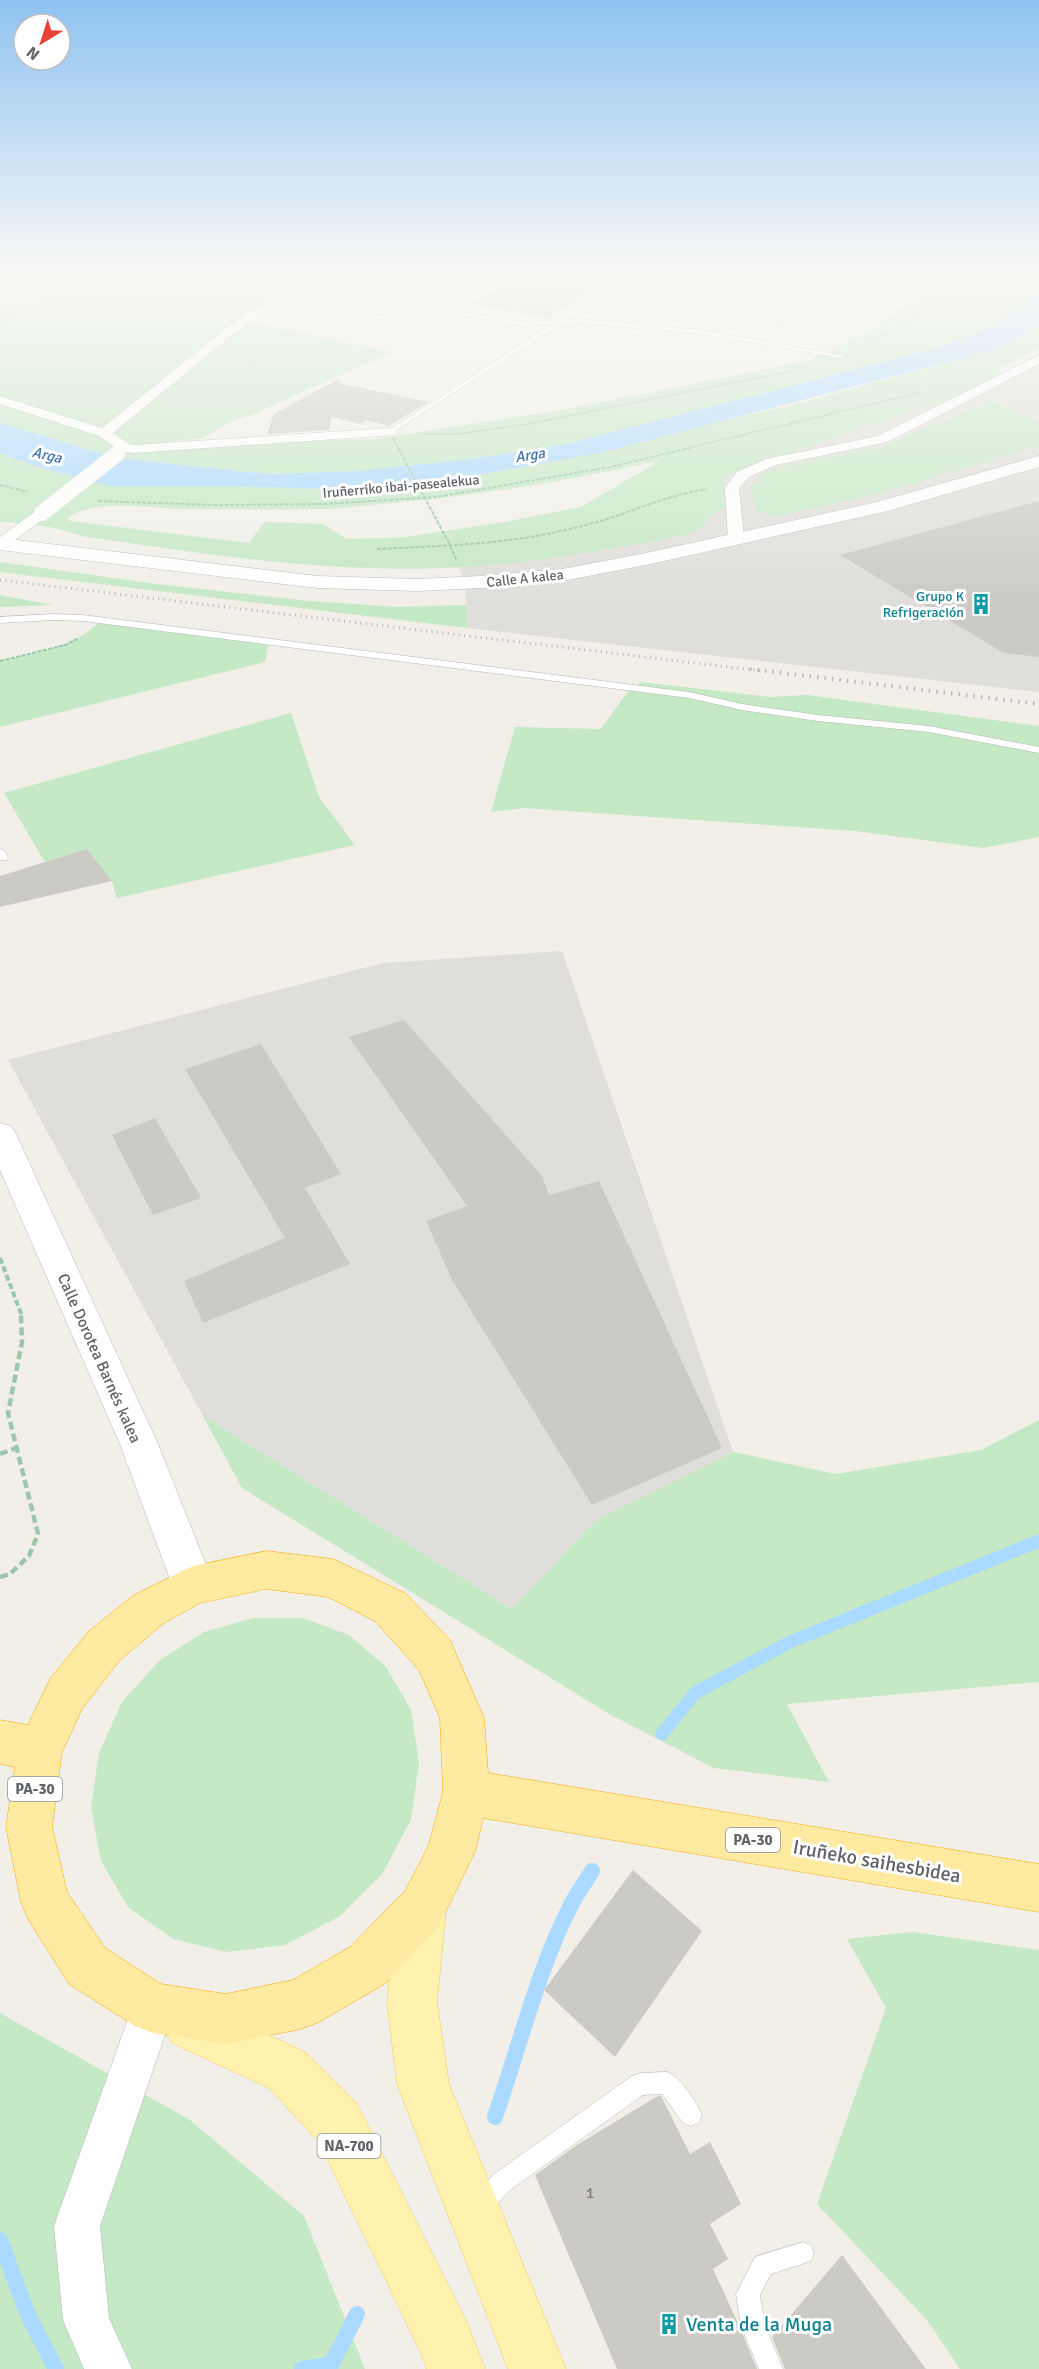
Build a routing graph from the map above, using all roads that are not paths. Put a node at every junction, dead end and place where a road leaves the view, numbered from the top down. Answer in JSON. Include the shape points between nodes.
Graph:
{"nodes":[{"id":1,"x":162,"y":386,"type":"edge"},
{"id":2,"x":464,"y":386,"type":"edge"},
{"id":3,"x":987,"y":386,"type":"edge"},
{"id":4,"x":0,"y":400,"type":"edge"},
{"id":5,"x":104,"y":433,"type":"junction"},
{"id":6,"x":392,"y":435,"type":"joint"},
{"id":7,"x":121,"y":451,"type":"junction"},
{"id":8,"x":1039,"y":460,"type":"edge"},
{"id":9,"x":1039,"y":475,"type":"edge"},
{"id":10,"x":736,"y":538,"type":"junction"},
{"id":11,"x":0,"y":544,"type":"edge"},
{"id":12,"x":0,"y":554,"type":"edge"},
{"id":13,"x":0,"y":620,"type":"edge"},
{"id":14,"x":1039,"y":750,"type":"edge"},
{"id":15,"x":0,"y":1134,"type":"edge"},
{"id":16,"x":193,"y":1585,"type":"junction"},
{"id":17,"x":20,"y":1746,"type":"edge"},
{"id":18,"x":466,"y":1792,"type":"junction"},
{"id":19,"x":1039,"y":1888,"type":"edge"},
{"id":20,"x":422,"y":1908,"type":"junction"},
{"id":21,"x":153,"y":2008,"type":"junction"},
{"id":22,"x":691,"y":2115,"type":"dead end"},
{"id":23,"x":473,"y":2211,"type":"junction"},
{"id":24,"x":803,"y":2253,"type":"dead end"},
{"id":25,"x":108,"y":2369,"type":"edge"},
{"id":26,"x":456,"y":2369,"type":"edge"},
{"id":27,"x":537,"y":2369,"type":"edge"},
{"id":28,"x":771,"y":2369,"type":"edge"}],
"edges":[{"from":1,"to":5,"type":"street"},
{"from":2,"to":6,"type":"lane"},
{"from":3,"to":10,"type":"street","via":[[883,439],[781,460],[743,474],[732,488]]},
{"from":4,"to":5,"type":"street"},
{"from":5,"to":7,"type":"street"},
{"from":6,"to":7,"type":"street"},
{"from":7,"to":11,"type":"street","bridge":true},
{"from":8,"to":10,"type":"main road","name":"Calle A kalea","via":[[881,507]]},
{"from":9,"to":12,"type":"main road","name":"Calle A kalea","via":[[894,518],[679,567],[551,587],[425,596],[285,591],[190,582]]},
{"from":10,"to":11,"type":"main road","name":"Calle A kalea","via":[[562,575],[417,585],[317,582]]},
{"from":13,"to":14,"type":"lane","via":[[53,617],[100,621],[678,693],[742,707],[929,729]]},
{"from":15,"to":16,"type":"main road","name":"Calle Dorotea Barnés kalea","via":[[139,1444]]},
{"from":16,"to":17,"type":"highway","number":"PA-30","via":[[149,1609],[104,1646]]},
{"from":16,"to":18,"type":"highway","number":"PA-30","via":[[267,1570],[333,1578],[390,1607],[435,1655],[462,1718]]},
{"from":17,"to":21,"type":"highway","number":"PA-30","via":[[29,1827],[45,1902],[87,1966]]},
{"from":18,"to":19,"type":"highway","name":"Iruñeko saihesbidea","number":"PA-30"},
{"from":18,"to":20,"type":"highway","number":"PA-30","via":[[451,1852]]},
{"from":20,"to":21,"type":"highway","number":"PA-30","via":[[368,1965],[301,2004],[226,2019]]},
{"from":20,"to":23,"type":"main road","via":[[412,2002],[423,2084]]},
{"from":21,"to":25,"type":"street","via":[[77,2226],[86,2320]]},
{"from":21,"to":26,"type":"main road","number":"NA-700","via":[[288,2070],[338,2123],[447,2343]]},
{"from":22,"to":23,"type":"lane","via":[[667,2083],[640,2084],[502,2182]]},
{"from":23,"to":27,"type":"main road"},
{"from":24,"to":28,"type":"lane","via":[[763,2265],[748,2294],[753,2326]]}]}
